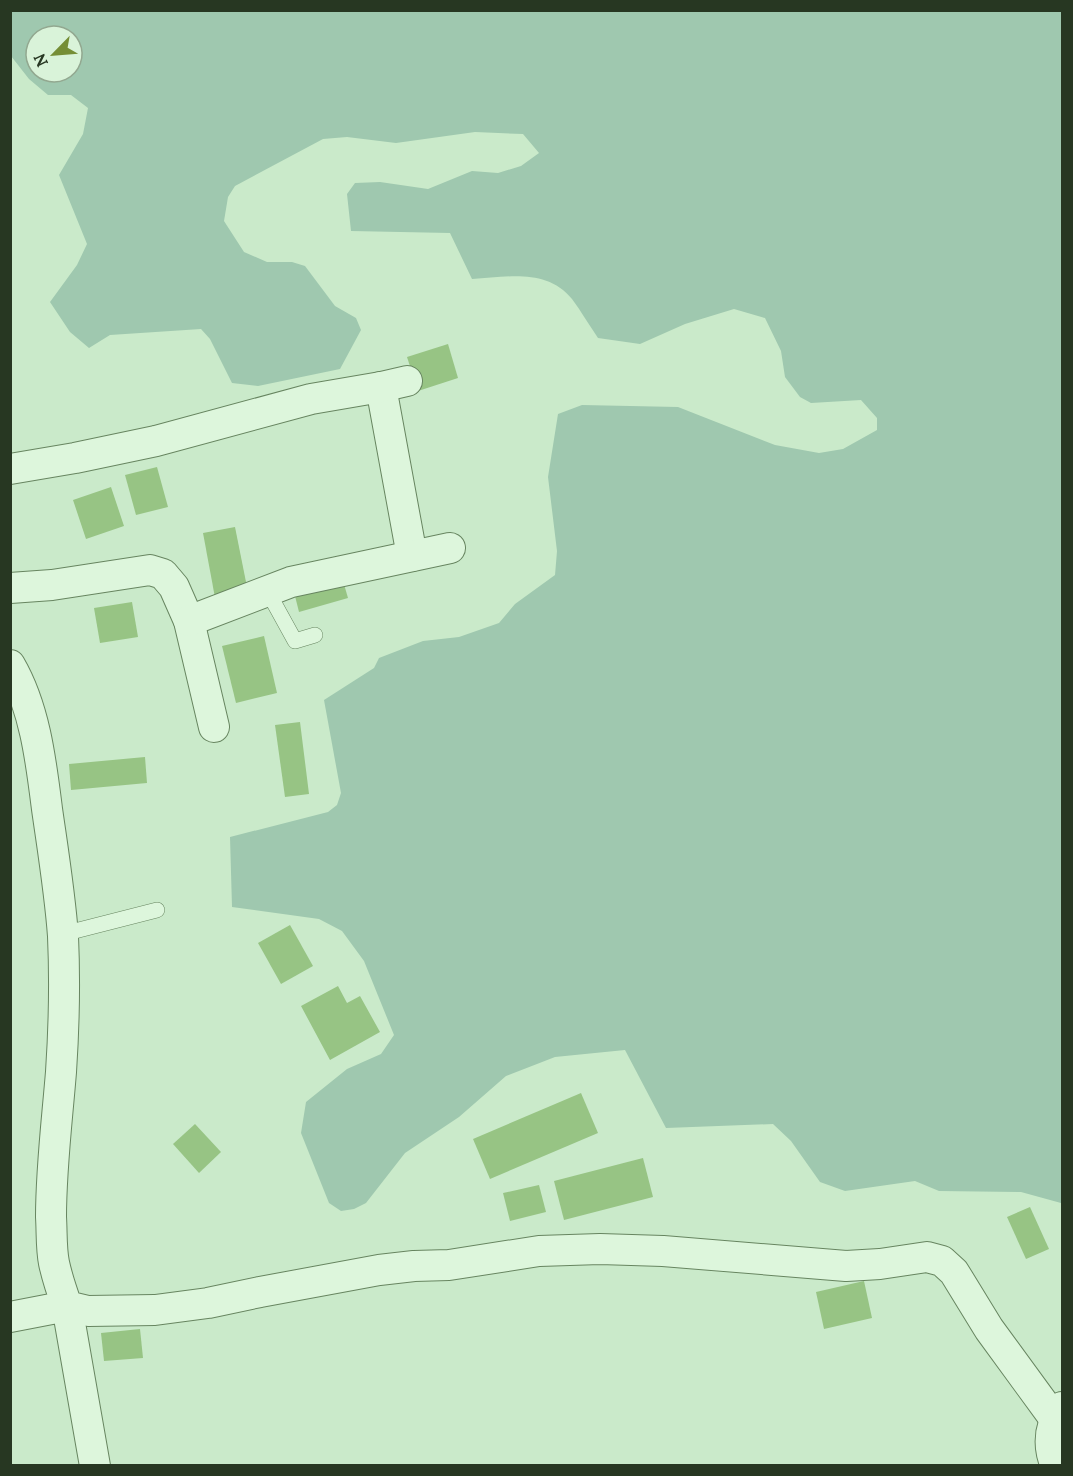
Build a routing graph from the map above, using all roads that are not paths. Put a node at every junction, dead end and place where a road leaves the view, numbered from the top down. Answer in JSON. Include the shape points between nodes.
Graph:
{"nodes":[{"id":1,"x":10,"y":469,"type":"edge"},
{"id":2,"x":450,"y":548,"type":"dead end"},
{"id":3,"x":412,"y":556,"type":"junction"},
{"id":4,"x":10,"y":588,"type":"edge"},
{"id":5,"x":268,"y":592,"type":"junction"},
{"id":6,"x":189,"y":621,"type":"junction"},
{"id":7,"x":315,"y":634,"type":"dead end"},
{"id":8,"x":10,"y":665,"type":"edge"},
{"id":9,"x":214,"y":727,"type":"dead end"},
{"id":10,"x":157,"y":910,"type":"dead end"},
{"id":11,"x":63,"y":934,"type":"junction"},
{"id":12,"x":67,"y":1306,"type":"junction"},
{"id":13,"x":10,"y":1317,"type":"edge"},
{"id":14,"x":1060,"y":1417,"type":"edge"},
{"id":15,"x":95,"y":1466,"type":"edge"},
{"id":16,"x":1056,"y":1466,"type":"edge"}],
"edges":[{"from":1,"to":3,"type":"street","via":[[156,441],[311,399],[394,384]]},
{"from":2,"to":3,"type":"street"},
{"from":3,"to":5,"type":"street","via":[[291,582]]},
{"from":4,"to":6,"type":"street","via":[[150,570],[163,574],[174,587]]},
{"from":5,"to":6,"type":"street"},
{"from":5,"to":7,"type":"lane","via":[[295,641]]},
{"from":6,"to":9,"type":"street"},
{"from":8,"to":11,"type":"street","via":[[29,710],[41,764]]},
{"from":10,"to":11,"type":"lane"},
{"from":11,"to":12,"type":"street","via":[[65,988],[51,1205],[54,1263]]},
{"from":12,"to":13,"type":"street"},
{"from":12,"to":14,"type":"street","via":[[88,1311],[155,1310],[379,1270],[448,1265],[539,1251],[663,1251],[846,1266],[927,1257],[942,1261],[954,1272],[989,1329]]},
{"from":12,"to":15,"type":"street"},
{"from":14,"to":16,"type":"street","via":[[1051,1439]]}]}
